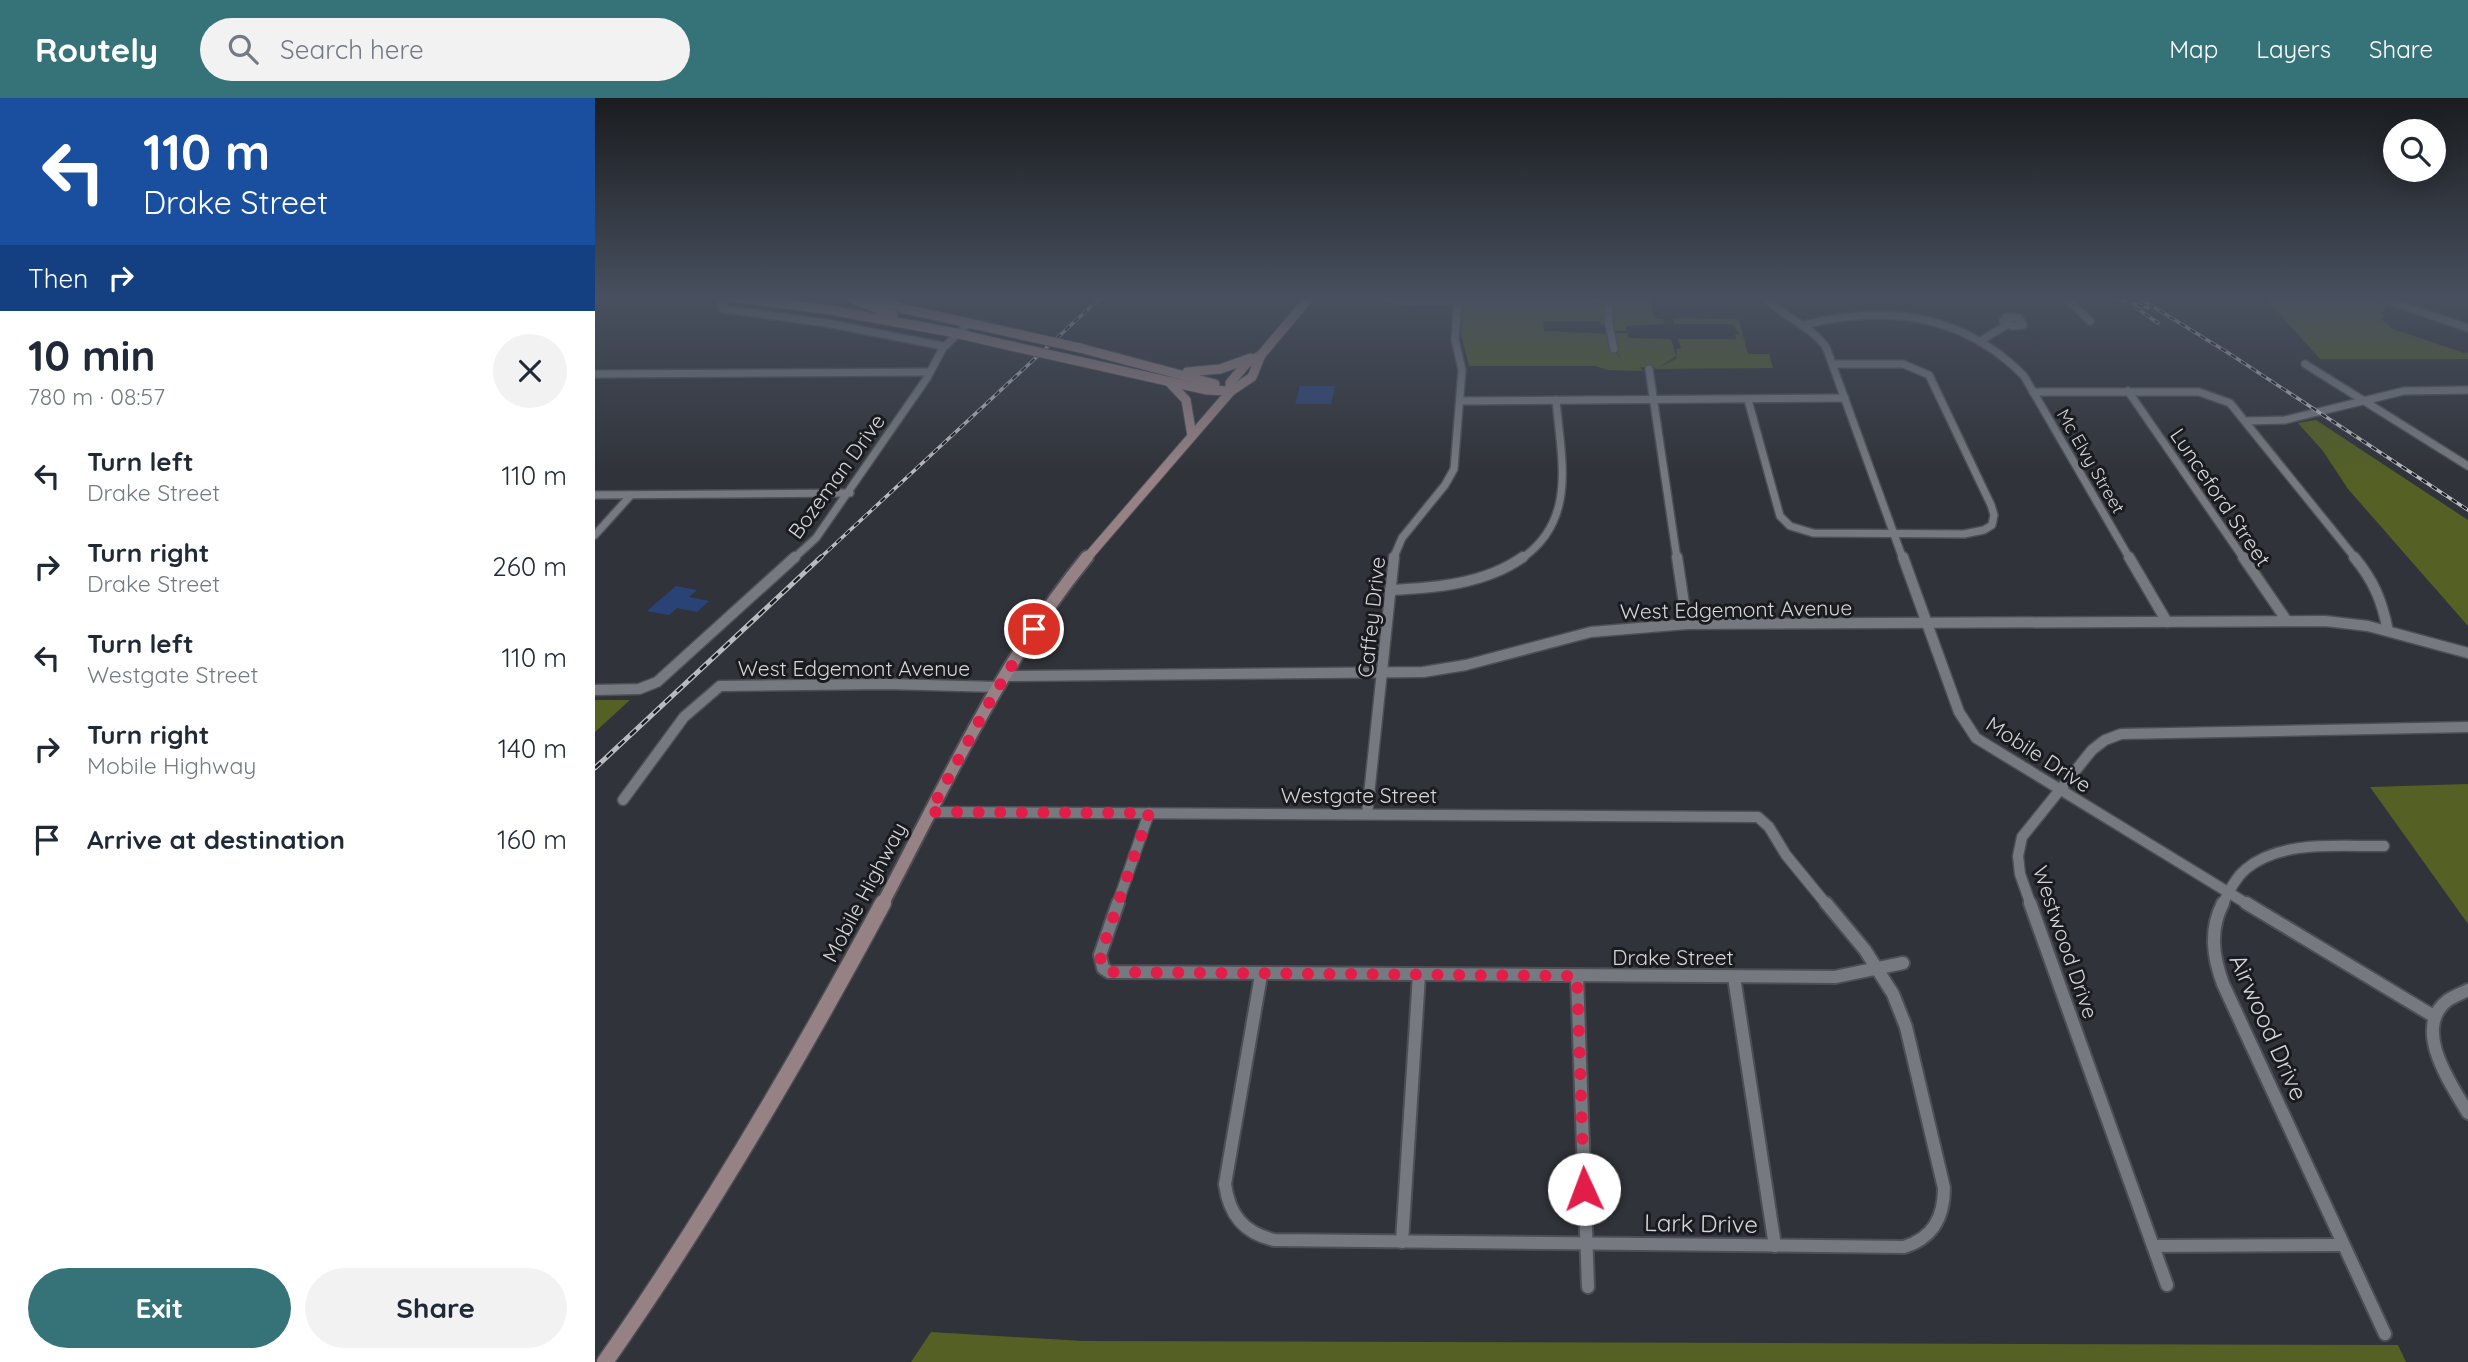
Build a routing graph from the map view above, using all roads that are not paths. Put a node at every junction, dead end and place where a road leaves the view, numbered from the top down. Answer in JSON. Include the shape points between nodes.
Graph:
{"nodes":[{"id":1,"x":937,"y":357,"type":"edge"},
{"id":2,"x":1060,"y":357,"type":"edge"},
{"id":3,"x":1114,"y":357,"type":"edge"},
{"id":4,"x":1254,"y":357,"type":"edge"},
{"id":5,"x":1261,"y":357,"type":"edge"},
{"id":6,"x":1459,"y":357,"type":"edge"},
{"id":7,"x":1830,"y":357,"type":"edge"},
{"id":8,"x":2004,"y":357,"type":"edge"},
{"id":9,"x":1833,"y":364,"type":"junction"},
{"id":10,"x":2305,"y":364,"type":"dead end"},
{"id":11,"x":1155,"y":368,"type":"junction"},
{"id":12,"x":1649,"y":369,"type":"dead end"},
{"id":13,"x":929,"y":372,"type":"junction"},
{"id":14,"x":595,"y":374,"type":"edge"},
{"id":15,"x":1168,"y":382,"type":"junction"},
{"id":16,"x":1231,"y":390,"type":"junction"},
{"id":17,"x":2468,"y":390,"type":"edge"},
{"id":18,"x":2128,"y":391,"type":"junction"},
{"id":19,"x":2033,"y":392,"type":"junction"},
{"id":20,"x":1845,"y":398,"type":"junction"},
{"id":21,"x":1556,"y":400,"type":"junction"},
{"id":22,"x":1653,"y":400,"type":"junction"},
{"id":23,"x":1748,"y":400,"type":"junction"},
{"id":24,"x":1460,"y":401,"type":"junction"},
{"id":25,"x":2364,"y":401,"type":"junction"},
{"id":26,"x":2247,"y":421,"type":"junction"},
{"id":27,"x":1192,"y":436,"type":"junction"},
{"id":28,"x":2468,"y":454,"type":"edge"},
{"id":29,"x":2456,"y":459,"type":"junction"},
{"id":30,"x":2468,"y":466,"type":"edge"},
{"id":31,"x":850,"y":493,"type":"junction"},
{"id":32,"x":595,"y":495,"type":"edge"},
{"id":33,"x":631,"y":495,"type":"junction"},
{"id":34,"x":1894,"y":534,"type":"junction"},
{"id":35,"x":595,"y":535,"type":"edge"},
{"id":36,"x":1390,"y":590,"type":"junction"},
{"id":37,"x":2287,"y":621,"type":"junction"},
{"id":38,"x":2167,"y":622,"type":"junction"},
{"id":39,"x":1927,"y":623,"type":"junction"},
{"id":40,"x":1687,"y":624,"type":"junction"},
{"id":41,"x":2388,"y":631,"type":"junction"},
{"id":42,"x":2468,"y":653,"type":"edge"},
{"id":43,"x":1382,"y":673,"type":"junction"},
{"id":44,"x":1002,"y":681,"type":"junction"},
{"id":45,"x":595,"y":690,"type":"edge"},
{"id":46,"x":2468,"y":727,"type":"edge"},
{"id":47,"x":2059,"y":790,"type":"junction"},
{"id":48,"x":623,"y":800,"type":"dead end"},
{"id":49,"x":930,"y":812,"type":"junction"},
{"id":50,"x":1149,"y":813,"type":"junction"},
{"id":51,"x":1367,"y":814,"type":"junction"},
{"id":52,"x":1777,"y":839,"type":"joint"},
{"id":53,"x":2384,"y":846,"type":"dead end"},
{"id":54,"x":2229,"y":891,"type":"junction"},
{"id":55,"x":1903,"y":963,"type":"dead end"},
{"id":56,"x":1878,"y":969,"type":"junction"},
{"id":57,"x":1261,"y":975,"type":"junction"},
{"id":58,"x":1419,"y":975,"type":"junction"},
{"id":59,"x":1577,"y":976,"type":"junction"},
{"id":60,"x":1734,"y":977,"type":"junction"},
{"id":61,"x":2468,"y":990,"type":"edge"},
{"id":62,"x":2435,"y":1017,"type":"junction"},
{"id":63,"x":2468,"y":1114,"type":"edge"},
{"id":64,"x":1402,"y":1242,"type":"junction"},
{"id":65,"x":1586,"y":1244,"type":"junction"},
{"id":66,"x":2343,"y":1245,"type":"junction"},
{"id":67,"x":1775,"y":1247,"type":"junction"},
{"id":68,"x":2153,"y":1247,"type":"junction"},
{"id":69,"x":2167,"y":1285,"type":"dead end"},
{"id":70,"x":1588,"y":1287,"type":"dead end"},
{"id":71,"x":2385,"y":1334,"type":"dead end"},
{"id":72,"x":605,"y":1362,"type":"edge"}],
"edges":[{"from":1,"to":13,"type":"street","name":"Bozeman Drive"},
{"from":2,"to":15,"type":"main road","bridge":true},
{"from":3,"to":11,"type":"street"},
{"from":4,"to":11,"type":"main road","via":[[1207,371]]},
{"from":5,"to":16,"type":"street","name":"Mobile Highway","via":[[1261,366],[1244,386]]},
{"from":6,"to":24,"type":"street","name":"Caffey Drive"},
{"from":7,"to":9,"type":"street","name":"Mobile Drive"},
{"from":8,"to":19,"type":"street","name":"Mc Elvy Street"},
{"from":9,"to":20,"type":"street","name":"Mobile Drive"},
{"from":9,"to":34,"type":"street","via":[[1903,364],[1929,375],[1994,512],[1991,525],[1976,532]]},
{"from":10,"to":25,"type":"street"},
{"from":11,"to":16,"type":"street"},
{"from":12,"to":22,"type":"street"},
{"from":13,"to":14,"type":"street"},
{"from":13,"to":31,"type":"street","name":"Bozeman Drive"},
{"from":15,"to":16,"type":"main road"},
{"from":15,"to":27,"type":"main road","via":[[1186,400]]},
{"from":16,"to":27,"type":"main road","name":"Mobile Highway"},
{"from":17,"to":25,"type":"street","via":[[2404,391]]},
{"from":18,"to":19,"type":"street"},
{"from":18,"to":26,"type":"street","via":[[2213,394],[2234,406]]},
{"from":18,"to":37,"type":"street","name":"Lunceford Street"},
{"from":19,"to":38,"type":"street","name":"Mc Elvy Street"},
{"from":20,"to":23,"type":"street"},
{"from":20,"to":34,"type":"street","name":"Mobile Drive"},
{"from":21,"to":22,"type":"street"},
{"from":21,"to":24,"type":"street"},
{"from":21,"to":36,"type":"street","via":[[1561,499],[1553,525],[1542,540],[1510,565],[1475,580]]},
{"from":22,"to":23,"type":"street"},
{"from":22,"to":40,"type":"street"},
{"from":23,"to":34,"type":"street","via":[[1777,511],[1784,521],[1813,533]]},
{"from":24,"to":36,"type":"street","name":"Caffey Drive","via":[[1454,469],[1402,538]]},
{"from":25,"to":26,"type":"street","via":[[2285,420]]},
{"from":25,"to":29,"type":"street"},
{"from":26,"to":41,"type":"street","via":[[2371,578],[2382,600]]},
{"from":27,"to":44,"type":"main road","name":"Mobile Highway","via":[[1077,570]]},
{"from":28,"to":29,"type":"street"},
{"from":29,"to":30,"type":"street"},
{"from":31,"to":33,"type":"street"},
{"from":31,"to":45,"type":"street","name":"Bozeman Drive","via":[[803,551],[660,679],[629,690]]},
{"from":32,"to":33,"type":"street"},
{"from":33,"to":35,"type":"street"},
{"from":34,"to":39,"type":"street","name":"Mobile Drive"},
{"from":36,"to":43,"type":"street","name":"Caffey Drive"},
{"from":37,"to":38,"type":"street","name":"West Edgemont Avenue"},
{"from":37,"to":41,"type":"street","name":"West Edgemont Avenue","via":[[2341,622]]},
{"from":38,"to":39,"type":"street","name":"West Edgemont Avenue"},
{"from":39,"to":40,"type":"street","name":"West Edgemont Avenue"},
{"from":39,"to":47,"type":"street","name":"Mobile Drive","via":[[1968,728],[1986,746]]},
{"from":40,"to":43,"type":"street","name":"West Edgemont Avenue","via":[[1606,630],[1462,667]]},
{"from":41,"to":42,"type":"street","name":"West Edgemont Avenue"},
{"from":43,"to":44,"type":"street","name":"West Edgemont Avenue"},
{"from":43,"to":51,"type":"street","name":"Caffey Drive"},
{"from":44,"to":48,"type":"street","name":"West Edgemont Avenue","via":[[727,685],[711,692],[684,718]]},
{"from":44,"to":49,"type":"main road","name":"Mobile Highway"},
{"from":46,"to":47,"type":"street","name":"Westwood Drive","via":[[2130,733],[2097,745]]},
{"from":47,"to":54,"type":"street","name":"Mobile Drive"},
{"from":47,"to":68,"type":"street","name":"Westwood Drive","via":[[2022,837],[2018,865]]},
{"from":49,"to":50,"type":"street","name":"Westgate Street"},
{"from":49,"to":72,"type":"main road","name":"Mobile Highway","via":[[766,1116]]},
{"from":50,"to":51,"type":"street","name":"Westgate Street"},
{"from":50,"to":57,"type":"street","name":"Drake Street","via":[[1100,956],[1103,968],[1117,974]]},
{"from":51,"to":52,"type":"street","name":"Westgate Street","via":[[1753,815],[1766,823]]},
{"from":52,"to":56,"type":"street","name":"Lark Drive"},
{"from":53,"to":54,"type":"street","name":"Airwood Drive","via":[[2298,849],[2268,855],[2242,872]]},
{"from":54,"to":62,"type":"street","name":"Mobile Drive"},
{"from":54,"to":66,"type":"street","name":"Airwood Drive","via":[[2213,925],[2217,967]]},
{"from":55,"to":56,"type":"street","name":"Drake Street"},
{"from":56,"to":60,"type":"street","name":"Drake Street","via":[[1835,977]]},
{"from":56,"to":67,"type":"street","name":"Lark Drive","via":[[1906,1027],[1944,1188],[1943,1214],[1929,1237],[1904,1248]]},
{"from":57,"to":58,"type":"street","name":"Drake Street"},
{"from":57,"to":64,"type":"street","name":"Lark Drive","via":[[1225,1184],[1234,1218],[1245,1230],[1274,1240]]},
{"from":58,"to":59,"type":"street","name":"Drake Street"},
{"from":58,"to":64,"type":"street"},
{"from":59,"to":60,"type":"street","name":"Drake Street"},
{"from":59,"to":65,"type":"street"},
{"from":60,"to":67,"type":"street"},
{"from":61,"to":62,"type":"street","via":[[2451,997]]},
{"from":62,"to":63,"type":"street","via":[[2433,1049]]},
{"from":64,"to":65,"type":"street","name":"Lark Drive"},
{"from":65,"to":67,"type":"street","name":"Lark Drive"},
{"from":65,"to":70,"type":"street"},
{"from":66,"to":68,"type":"street"},
{"from":66,"to":71,"type":"street","name":"Airwood Drive"},
{"from":68,"to":69,"type":"street","name":"Westwood Drive"}]}
